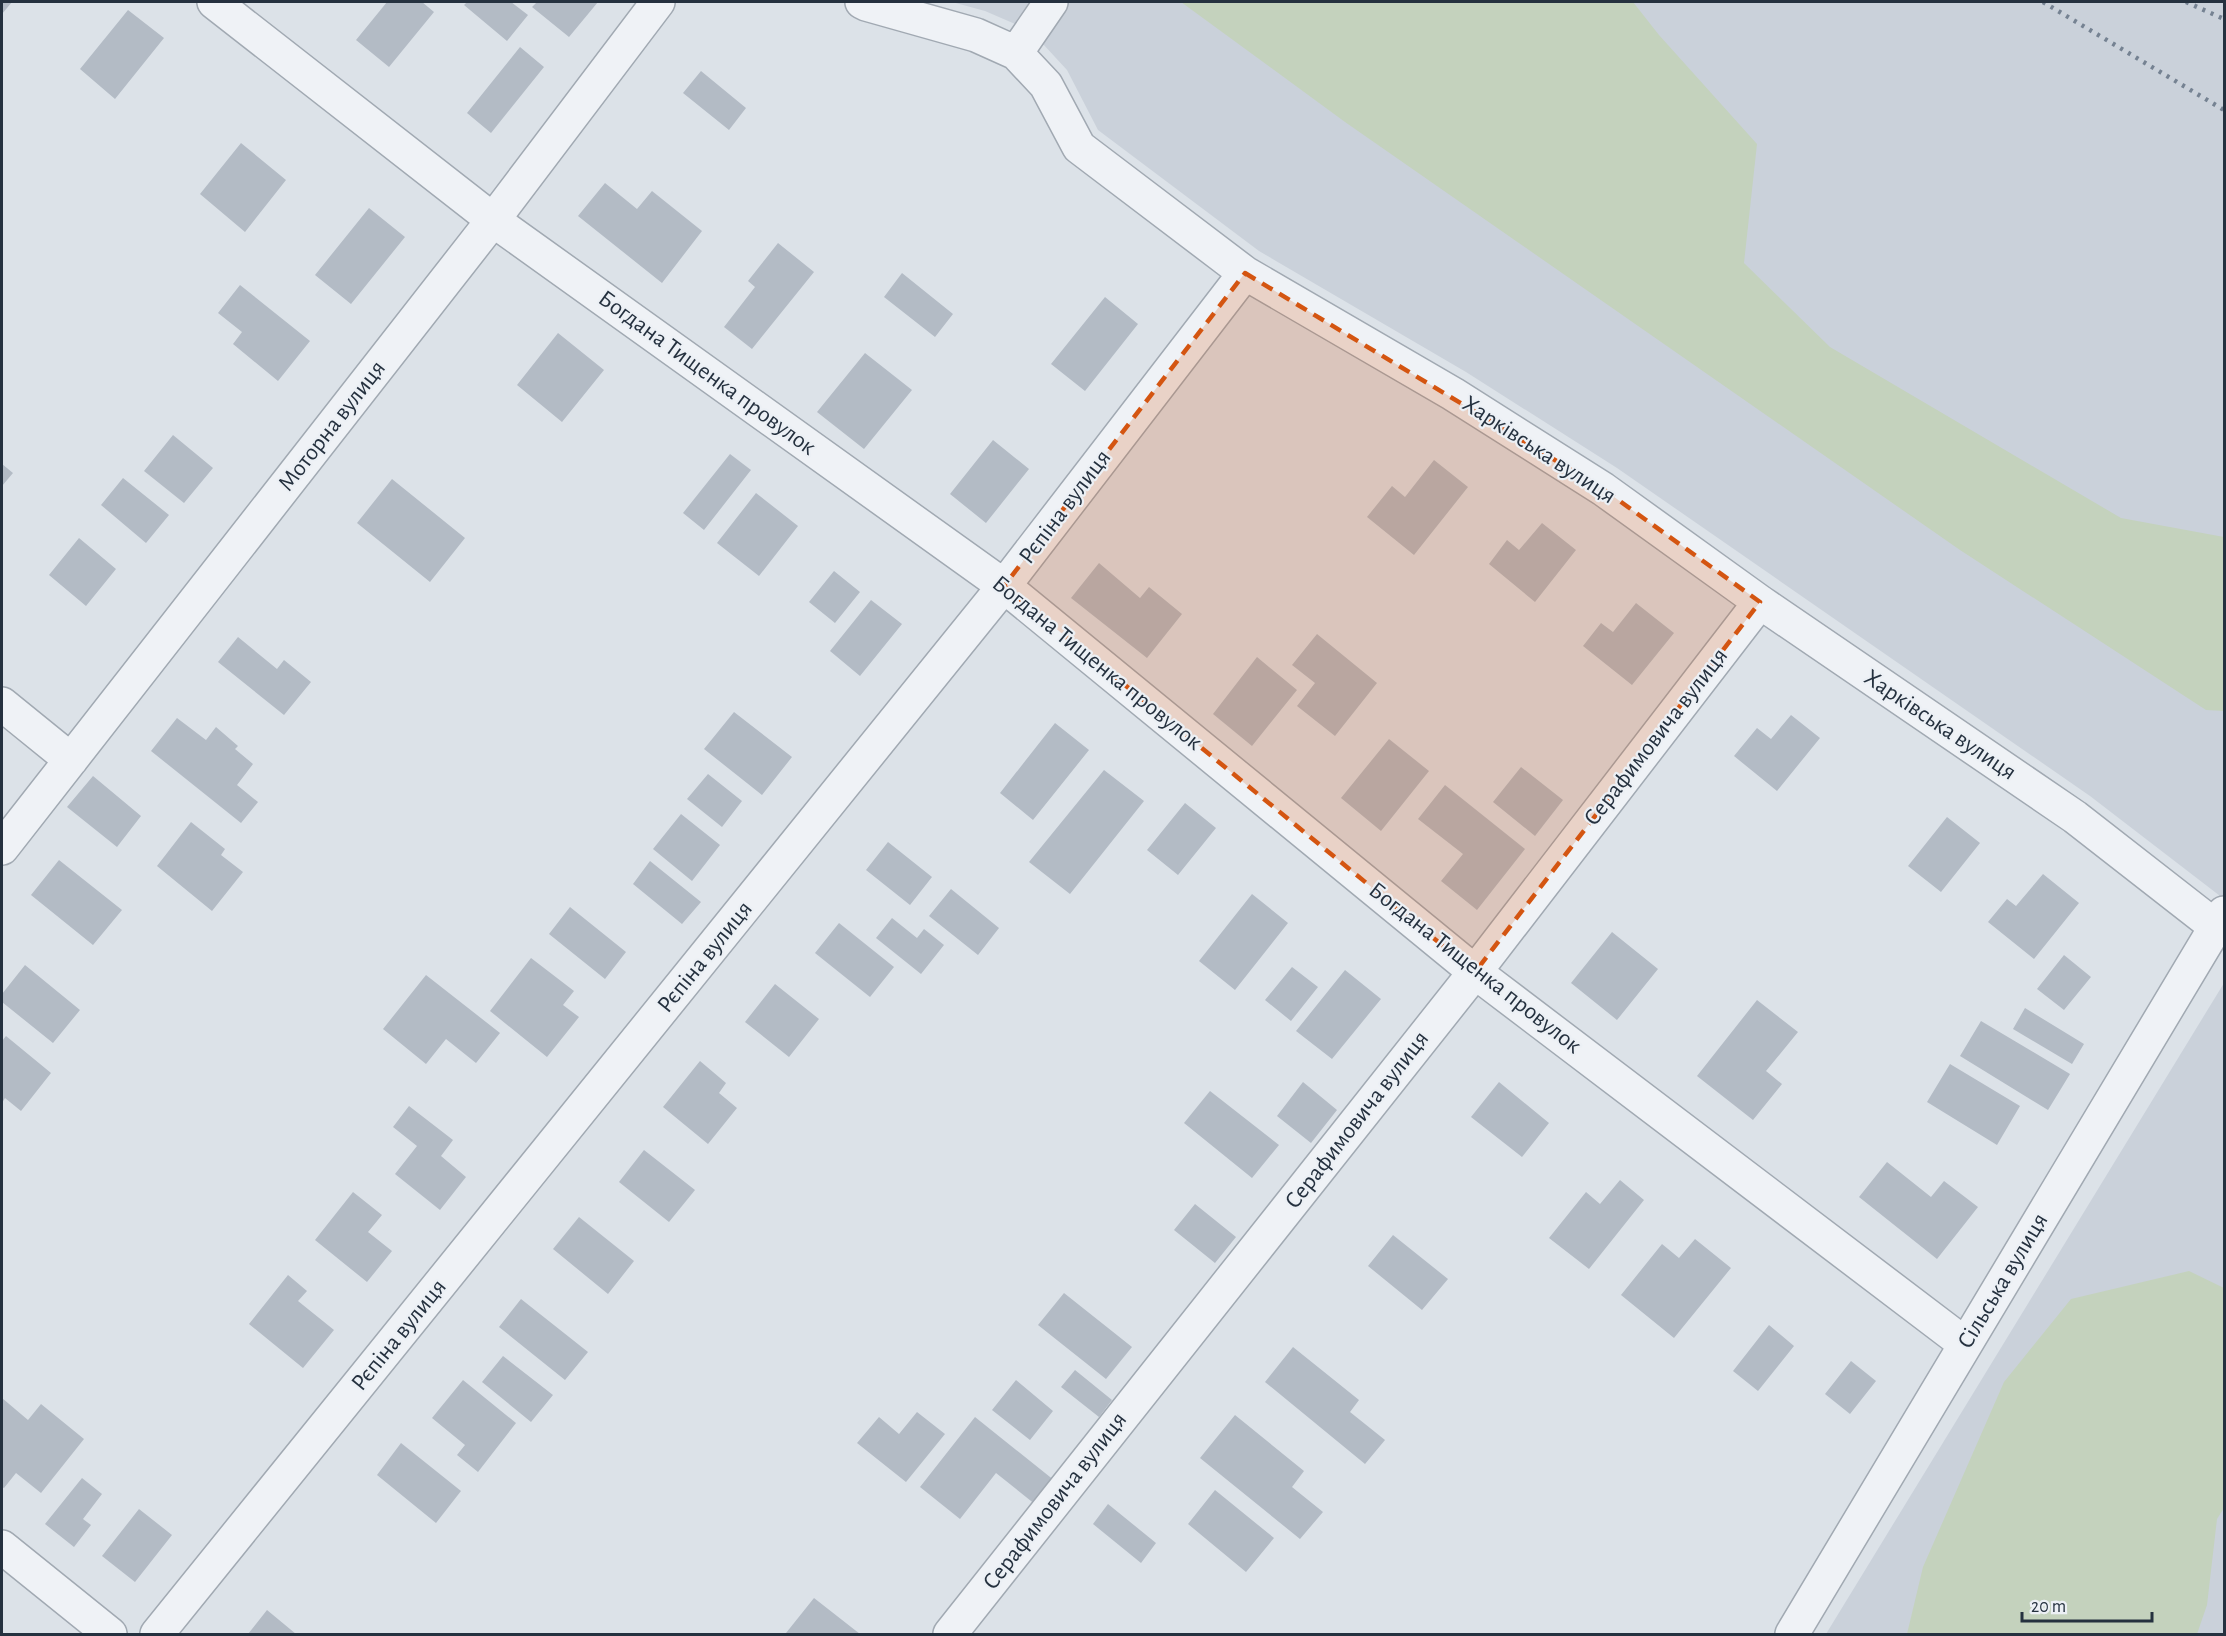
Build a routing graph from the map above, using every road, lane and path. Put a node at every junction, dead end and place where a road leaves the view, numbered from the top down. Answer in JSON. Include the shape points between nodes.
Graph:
{"nodes":[{"id":1,"x":214,"y":2,"type":"edge"},
{"id":2,"x":658,"y":2,"type":"edge"},
{"id":3,"x":862,"y":2,"type":"edge"},
{"id":4,"x":1051,"y":2,"type":"edge"},
{"id":5,"x":1016,"y":52,"type":"junction"},
{"id":6,"x":493,"y":220,"type":"junction"},
{"id":7,"x":1245,"y":273,"type":"junction"},
{"id":8,"x":1004,"y":586,"type":"junction"},
{"id":9,"x":1760,"y":602,"type":"junction"},
{"id":10,"x":2,"y":704,"type":"edge"},
{"id":11,"x":71,"y":760,"type":"junction"},
{"id":12,"x":2,"y":848,"type":"edge"},
{"id":13,"x":2222,"y":923,"type":"edge"},
{"id":14,"x":1475,"y":972,"type":"junction"},
{"id":15,"x":1965,"y":1344,"type":"junction"},
{"id":16,"x":2,"y":1547,"type":"edge"},
{"id":17,"x":110,"y":1635,"type":"edge"},
{"id":18,"x":157,"y":1635,"type":"edge"},
{"id":19,"x":950,"y":1635,"type":"edge"},
{"id":20,"x":1792,"y":1635,"type":"edge"}],
"edges":[{"from":1,"to":6,"type":"street","name":"Богдана Тищенка провулок"},
{"from":2,"to":6,"type":"street","name":"Моторна вулиця"},
{"from":3,"to":5,"type":"street","name":"Харківська вулиця","via":[[976,35]]},
{"from":4,"to":5,"type":"street"},
{"from":5,"to":7,"type":"street","name":"Харківська вулиця","via":[[1046,85],[1079,147]]},
{"from":6,"to":8,"type":"street","name":"Богдана Тищенка провулок"},
{"from":6,"to":11,"type":"street","name":"Моторна вулиця"},
{"from":7,"to":8,"type":"street","name":"Рєпіна вулиця"},
{"from":7,"to":9,"type":"street","name":"Харківська вулиця","via":[[1453,394],[1603,489]]},
{"from":8,"to":14,"type":"street","name":"Богдана Тищенка провулок"},
{"from":8,"to":18,"type":"street","name":"Рєпіна вулиця"},
{"from":9,"to":13,"type":"street","name":"Харківська вулиця","via":[[2075,817]]},
{"from":9,"to":14,"type":"street","name":"Серафимовича вулиця"},
{"from":10,"to":11,"type":"street"},
{"from":11,"to":12,"type":"street","name":"Моторна вулиця"},
{"from":13,"to":15,"type":"street","name":"Сільська вулиця"},
{"from":14,"to":15,"type":"street","name":"Богдана Тищенка провулок"},
{"from":14,"to":19,"type":"street","name":"Серафимовича вулиця"},
{"from":15,"to":20,"type":"street","name":"Сільська вулиця"},
{"from":16,"to":17,"type":"street"}]}
